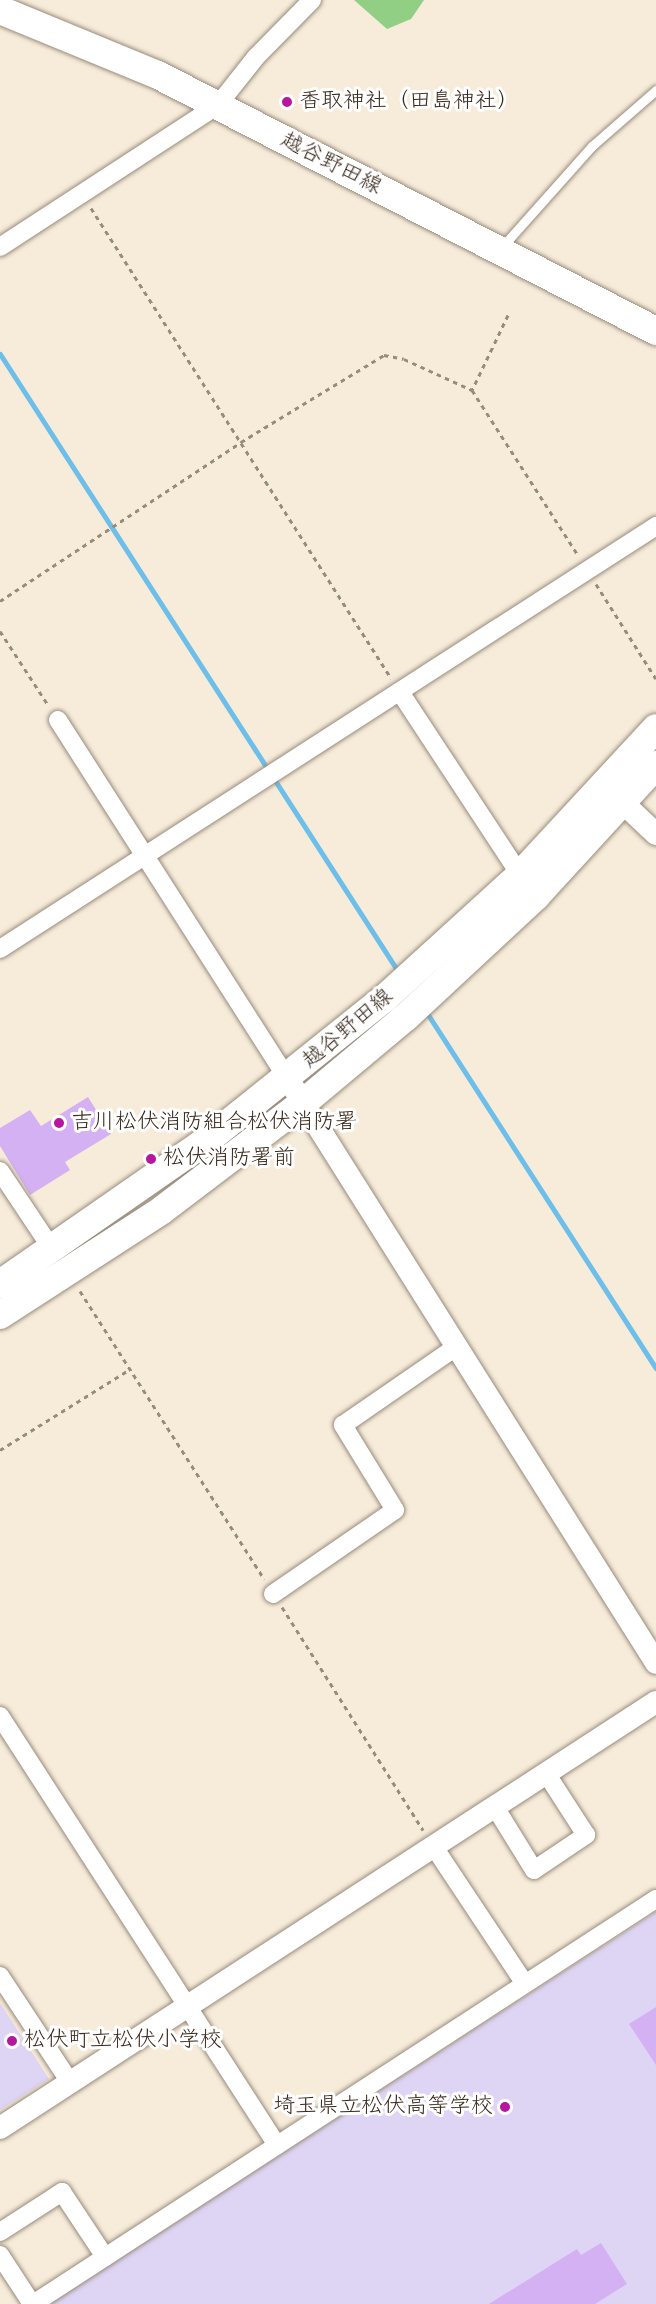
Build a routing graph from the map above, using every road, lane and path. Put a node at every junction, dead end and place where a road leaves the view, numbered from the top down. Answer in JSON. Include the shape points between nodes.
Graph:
{"nodes":[{"id":1,"x":312,"y":0,"type":"edge"},
{"id":2,"x":0,"y":10,"type":"edge"},
{"id":3,"x":656,"y":90,"type":"edge"},
{"id":4,"x":218,"y":105,"type":"junction"},
{"id":5,"x":82,"y":194,"type":"junction"},
{"id":6,"x":0,"y":247,"type":"edge"},
{"id":7,"x":499,"y":251,"type":"junction"},
{"id":8,"x":508,"y":315,"type":"dead end"},
{"id":9,"x":656,"y":331,"type":"edge"},
{"id":10,"x":472,"y":390,"type":"junction"},
{"id":11,"x":242,"y":442,"type":"junction"},
{"id":12,"x":656,"y":526,"type":"edge"},
{"id":13,"x":588,"y":570,"type":"junction"},
{"id":14,"x":0,"y":601,"type":"edge"},
{"id":15,"x":0,"y":631,"type":"edge"},
{"id":16,"x":656,"y":679,"type":"edge"},
{"id":17,"x":400,"y":692,"type":"junction"},
{"id":18,"x":58,"y":720,"type":"joint"},
{"id":19,"x":656,"y":728,"type":"edge"},
{"id":20,"x":656,"y":765,"type":"edge"},
{"id":21,"x":622,"y":802,"type":"junction"},
{"id":22,"x":656,"y":834,"type":"edge"},
{"id":23,"x":144,"y":854,"type":"junction"},
{"id":24,"x":520,"y":875,"type":"junction"},
{"id":25,"x":0,"y":949,"type":"edge"},
{"id":26,"x":288,"y":1079,"type":"junction"},
{"id":27,"x":303,"y":1103,"type":"junction"},
{"id":28,"x":0,"y":1171,"type":"edge"},
{"id":29,"x":60,"y":1260,"type":"junction"},
{"id":30,"x":0,"y":1284,"type":"edge"},
{"id":31,"x":0,"y":1316,"type":"edge"},
{"id":32,"x":456,"y":1347,"type":"junction"},
{"id":33,"x":0,"y":1450,"type":"edge"},
{"id":34,"x":273,"y":1594,"type":"dead end"},
{"id":35,"x":656,"y":1663,"type":"edge"},
{"id":36,"x":656,"y":1702,"type":"edge"},
{"id":37,"x":0,"y":1716,"type":"edge"},
{"id":38,"x":546,"y":1773,"type":"junction"},
{"id":39,"x":495,"y":1807,"type":"junction"},
{"id":40,"x":434,"y":1846,"type":"junction"},
{"id":41,"x":656,"y":1899,"type":"edge"},
{"id":42,"x":0,"y":1976,"type":"edge"},
{"id":43,"x":525,"y":1983,"type":"junction"},
{"id":44,"x":185,"y":2007,"type":"junction"},
{"id":45,"x":70,"y":2082,"type":"junction"},
{"id":46,"x":0,"y":2128,"type":"edge"},
{"id":47,"x":277,"y":2145,"type":"junction"},
{"id":48,"x":0,"y":2232,"type":"edge"},
{"id":49,"x":0,"y":2254,"type":"edge"},
{"id":50,"x":105,"y":2257,"type":"junction"},
{"id":51,"x":32,"y":2304,"type":"edge"}],
"edges":[{"from":1,"to":4,"type":"street","via":[[256,57]]},
{"from":2,"to":4,"type":"main road","name":"越谷野田線","via":[[90,45]]},
{"from":3,"to":7,"type":"lane","via":[[592,146]]},
{"from":4,"to":5,"type":"street"},
{"from":4,"to":7,"type":"main road","name":"越谷野田線"},
{"from":5,"to":6,"type":"street"},
{"from":5,"to":11,"type":"path"},
{"from":7,"to":9,"type":"main road","name":"越谷野田線"},
{"from":8,"to":10,"type":"path"},
{"from":10,"to":11,"type":"path","via":[[404,359],[384,355]]},
{"from":10,"to":13,"type":"path"},
{"from":11,"to":14,"type":"path"},
{"from":11,"to":17,"type":"path"},
{"from":12,"to":13,"type":"street"},
{"from":13,"to":16,"type":"path"},
{"from":13,"to":17,"type":"street"},
{"from":15,"to":18,"type":"path"},
{"from":17,"to":23,"type":"street"},
{"from":17,"to":24,"type":"street"},
{"from":18,"to":23,"type":"street"},
{"from":19,"to":24,"type":"main road","name":"越谷野田線"},
{"from":20,"to":21,"type":"main road","name":"越谷野田線"},
{"from":21,"to":22,"type":"street"},
{"from":21,"to":27,"type":"main road","name":"越谷野田線","via":[[491,938]]},
{"from":23,"to":25,"type":"street"},
{"from":23,"to":26,"type":"street"},
{"from":24,"to":26,"type":"main road","name":"越谷野田線","via":[[394,990]]},
{"from":26,"to":27,"type":"street"},
{"from":26,"to":29,"type":"main road","name":"越谷野田線"},
{"from":27,"to":29,"type":"main road","name":"越谷野田線","via":[[171,1203]]},
{"from":27,"to":32,"type":"street"},
{"from":28,"to":29,"type":"street"},
{"from":29,"to":30,"type":"main road","name":"越谷野田線"},
{"from":29,"to":31,"type":"main road","name":"越谷野田線"},
{"from":29,"to":33,"type":"path","via":[[130,1369]]},
{"from":32,"to":34,"type":"street","via":[[343,1425],[395,1510]]},
{"from":32,"to":35,"type":"street"},
{"from":36,"to":38,"type":"street"},
{"from":37,"to":44,"type":"street"},
{"from":38,"to":39,"type":"street"},
{"from":38,"to":39,"type":"street","via":[[586,1835],[534,1869]]},
{"from":39,"to":40,"type":"street"},
{"from":40,"to":43,"type":"street"},
{"from":40,"to":44,"type":"street"},
{"from":41,"to":43,"type":"street"},
{"from":42,"to":45,"type":"street"},
{"from":43,"to":47,"type":"street"},
{"from":44,"to":45,"type":"street"},
{"from":44,"to":47,"type":"street"},
{"from":45,"to":46,"type":"street"},
{"from":47,"to":50,"type":"street"},
{"from":48,"to":50,"type":"street","via":[[62,2192]]},
{"from":49,"to":51,"type":"street"},
{"from":50,"to":51,"type":"street"}]}
